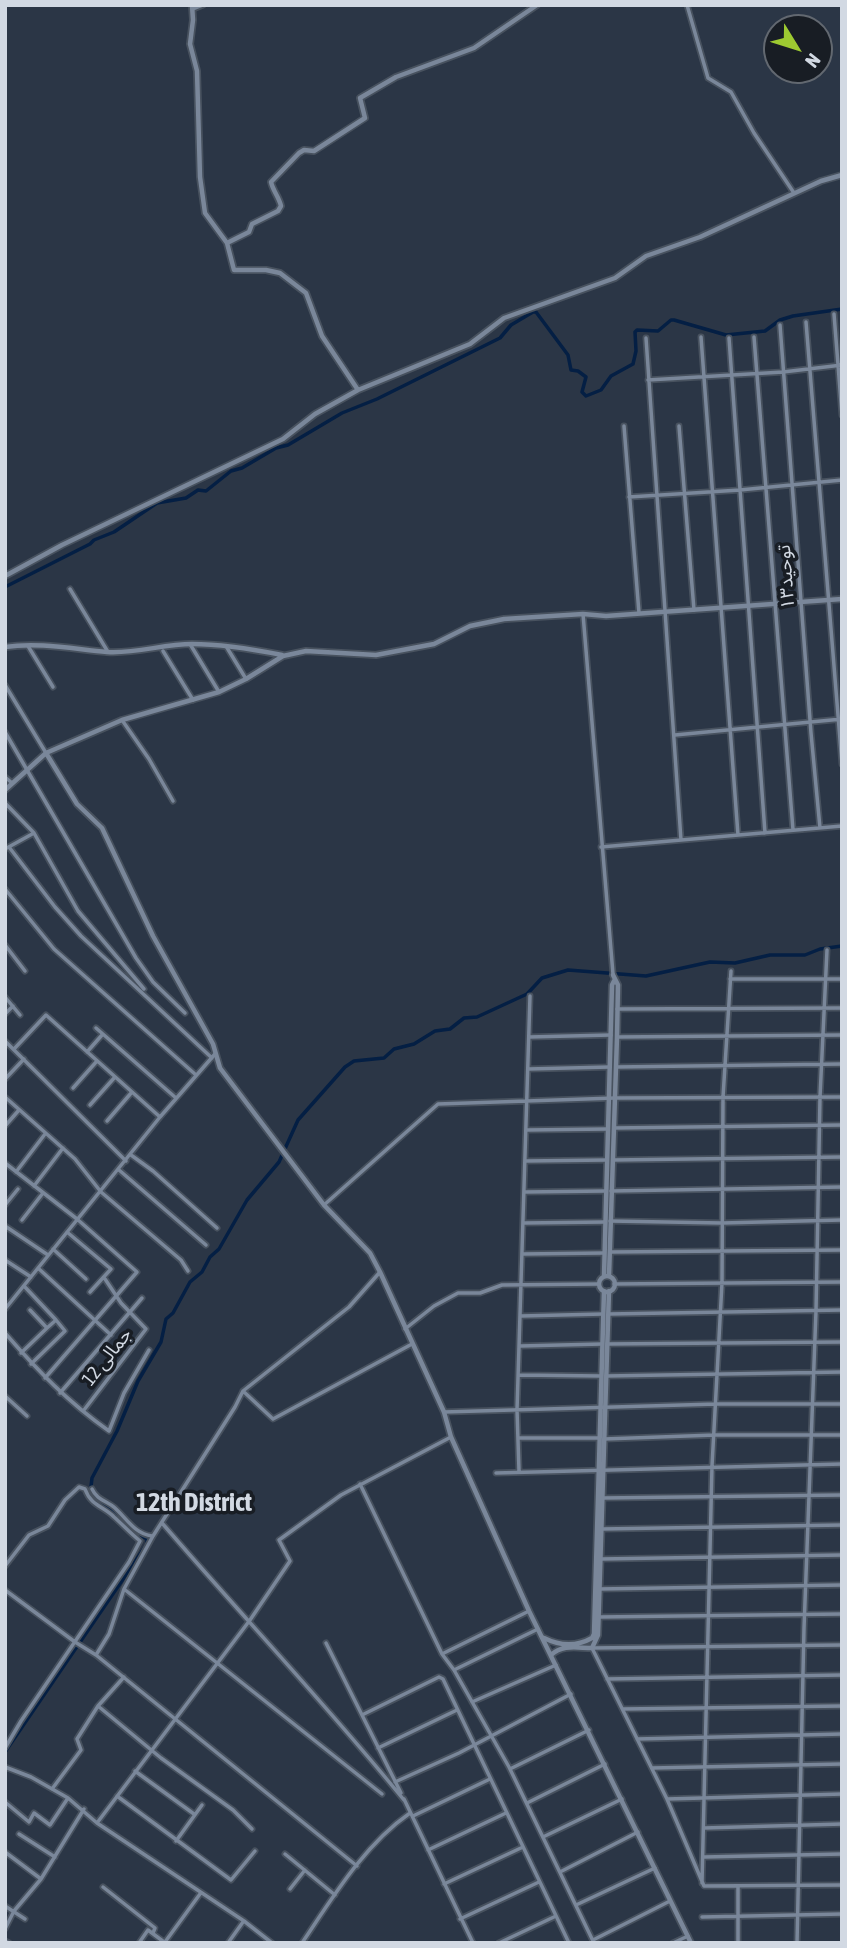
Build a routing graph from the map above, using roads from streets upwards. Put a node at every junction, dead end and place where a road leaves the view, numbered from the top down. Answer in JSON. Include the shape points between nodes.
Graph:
{"nodes":[{"id":1,"x":203,"y":5,"type":"edge"},
{"id":2,"x":537,"y":5,"type":"edge"},
{"id":3,"x":687,"y":5,"type":"edge"},
{"id":4,"x":192,"y":7,"type":"edge"},
{"id":5,"x":842,"y":175,"type":"edge"},
{"id":6,"x":795,"y":193,"type":"junction"},
{"id":7,"x":227,"y":243,"type":"junction"},
{"id":8,"x":834,"y":314,"type":"dead end"},
{"id":9,"x":806,"y":322,"type":"dead end"},
{"id":10,"x":780,"y":325,"type":"dead end"},
{"id":11,"x":754,"y":337,"type":"dead end"},
{"id":12,"x":646,"y":338,"type":"dead end"},
{"id":13,"x":701,"y":338,"type":"dead end"},
{"id":14,"x":729,"y":338,"type":"dead end"},
{"id":15,"x":840,"y":365,"type":"edge"},
{"id":16,"x":810,"y":369,"type":"junction"},
{"id":17,"x":783,"y":372,"type":"junction"},
{"id":18,"x":757,"y":373,"type":"junction"},
{"id":19,"x":731,"y":375,"type":"junction"},
{"id":20,"x":704,"y":377,"type":"junction"},
{"id":21,"x":648,"y":380,"type":"junction"},
{"id":22,"x":358,"y":390,"type":"junction"},
{"id":23,"x":842,"y":415,"type":"edge"},
{"id":24,"x":624,"y":426,"type":"dead end"},
{"id":25,"x":679,"y":426,"type":"dead end"},
{"id":26,"x":842,"y":480,"type":"edge"},
{"id":27,"x":819,"y":483,"type":"junction"},
{"id":28,"x":793,"y":484,"type":"junction"},
{"id":29,"x":766,"y":487,"type":"junction"},
{"id":30,"x":740,"y":490,"type":"junction"},
{"id":31,"x":713,"y":492,"type":"junction"},
{"id":32,"x":685,"y":494,"type":"junction"},
{"id":33,"x":657,"y":495,"type":"junction"},
{"id":34,"x":629,"y":497,"type":"junction"},
{"id":35,"x":5,"y":576,"type":"edge"},
{"id":36,"x":70,"y":589,"type":"dead end"},
{"id":37,"x":842,"y":599,"type":"edge"},
{"id":38,"x":829,"y":600,"type":"junction"},
{"id":39,"x":802,"y":602,"type":"junction"},
{"id":40,"x":775,"y":604,"type":"junction"},
{"id":41,"x":748,"y":606,"type":"junction"},
{"id":42,"x":722,"y":608,"type":"junction"},
{"id":43,"x":694,"y":610,"type":"junction"},
{"id":44,"x":665,"y":612,"type":"junction"},
{"id":45,"x":583,"y":614,"type":"junction"},
{"id":46,"x":639,"y":614,"type":"junction"},
{"id":47,"x":190,"y":644,"type":"junction"},
{"id":48,"x":28,"y":646,"type":"junction"},
{"id":49,"x":226,"y":646,"type":"junction"},
{"id":50,"x":5,"y":647,"type":"edge"},
{"id":51,"x":163,"y":651,"type":"dead end"},
{"id":52,"x":108,"y":652,"type":"junction"},
{"id":53,"x":283,"y":656,"type":"junction"},
{"id":54,"x":246,"y":679,"type":"junction"},
{"id":55,"x":5,"y":685,"type":"edge"},
{"id":56,"x":53,"y":687,"type":"dead end"},
{"id":57,"x":219,"y":692,"type":"junction"},
{"id":58,"x":193,"y":700,"type":"junction"},
{"id":59,"x":840,"y":719,"type":"edge"},
{"id":60,"x":122,"y":720,"type":"junction"},
{"id":61,"x":810,"y":722,"type":"junction"},
{"id":62,"x":784,"y":725,"type":"junction"},
{"id":63,"x":757,"y":727,"type":"junction"},
{"id":64,"x":731,"y":730,"type":"junction"},
{"id":65,"x":5,"y":732,"type":"edge"},
{"id":66,"x":675,"y":735,"type":"junction"},
{"id":67,"x":46,"y":753,"type":"junction"},
{"id":68,"x":842,"y":764,"type":"edge"},
{"id":69,"x":28,"y":768,"type":"junction"},
{"id":70,"x":5,"y":777,"type":"edge"},
{"id":71,"x":12,"y":783,"type":"junction"},
{"id":72,"x":5,"y":790,"type":"edge"},
{"id":73,"x":173,"y":801,"type":"dead end"},
{"id":74,"x":5,"y":803,"type":"edge"},
{"id":75,"x":842,"y":826,"type":"edge"},
{"id":76,"x":820,"y":828,"type":"junction"},
{"id":77,"x":793,"y":830,"type":"junction"},
{"id":78,"x":34,"y":833,"type":"junction"},
{"id":79,"x":765,"y":833,"type":"junction"},
{"id":80,"x":738,"y":835,"type":"junction"},
{"id":81,"x":681,"y":840,"type":"junction"},
{"id":82,"x":601,"y":847,"type":"junction"},
{"id":83,"x":7,"y":848,"type":"edge"},
{"id":84,"x":5,"y":889,"type":"edge"},
{"id":85,"x":5,"y":945,"type":"edge"},
{"id":86,"x":827,"y":950,"type":"dead end"},
{"id":87,"x":26,"y":971,"type":"dead end"},
{"id":88,"x":731,"y":971,"type":"dead end"},
{"id":89,"x":614,"y":978,"type":"junction"},
{"id":90,"x":826,"y":978,"type":"junction"},
{"id":91,"x":730,"y":979,"type":"junction"},
{"id":92,"x":842,"y":979,"type":"edge"},
{"id":93,"x":153,"y":982,"type":"junction"},
{"id":94,"x":142,"y":991,"type":"junction"},
{"id":95,"x":530,"y":996,"type":"dead end"},
{"id":96,"x":5,"y":997,"type":"edge"},
{"id":97,"x":13,"y":1006,"type":"junction"},
{"id":98,"x":842,"y":1008,"type":"edge"},
{"id":99,"x":617,"y":1009,"type":"junction"},
{"id":100,"x":729,"y":1009,"type":"junction"},
{"id":101,"x":825,"y":1009,"type":"junction"},
{"id":102,"x":185,"y":1013,"type":"dead end"},
{"id":103,"x":5,"y":1014,"type":"edge"},
{"id":104,"x":20,"y":1015,"type":"dead end"},
{"id":105,"x":96,"y":1028,"type":"dead end"},
{"id":106,"x":103,"y":1035,"type":"junction"},
{"id":107,"x":842,"y":1035,"type":"edge"},
{"id":108,"x":614,"y":1036,"type":"junction"},
{"id":109,"x":822,"y":1036,"type":"junction"},
{"id":110,"x":529,"y":1037,"type":"junction"},
{"id":111,"x":726,"y":1037,"type":"junction"},
{"id":112,"x":5,"y":1041,"type":"edge"},
{"id":113,"x":14,"y":1049,"type":"junction"},
{"id":114,"x":87,"y":1052,"type":"junction"},
{"id":115,"x":214,"y":1056,"type":"junction"},
{"id":116,"x":24,"y":1059,"type":"junction"},
{"id":117,"x":97,"y":1061,"type":"junction"},
{"id":118,"x":842,"y":1064,"type":"edge"},
{"id":119,"x":822,"y":1065,"type":"junction"},
{"id":120,"x":726,"y":1066,"type":"junction"},
{"id":121,"x":613,"y":1067,"type":"junction"},
{"id":122,"x":528,"y":1069,"type":"junction"},
{"id":123,"x":196,"y":1075,"type":"junction"},
{"id":124,"x":115,"y":1077,"type":"junction"},
{"id":125,"x":5,"y":1079,"type":"edge"},
{"id":126,"x":73,"y":1088,"type":"dead end"},
{"id":127,"x":132,"y":1092,"type":"junction"},
{"id":128,"x":5,"y":1097,"type":"edge"},
{"id":129,"x":723,"y":1097,"type":"junction"},
{"id":130,"x":820,"y":1097,"type":"junction"},
{"id":131,"x":842,"y":1097,"type":"edge"},
{"id":132,"x":176,"y":1098,"type":"junction"},
{"id":133,"x":612,"y":1098,"type":"junction"},
{"id":134,"x":528,"y":1101,"type":"junction"},
{"id":135,"x":90,"y":1105,"type":"dead end"},
{"id":136,"x":19,"y":1110,"type":"junction"},
{"id":137,"x":160,"y":1117,"type":"junction"},
{"id":138,"x":107,"y":1121,"type":"dead end"},
{"id":139,"x":820,"y":1125,"type":"junction"},
{"id":140,"x":842,"y":1125,"type":"edge"},
{"id":141,"x":5,"y":1126,"type":"edge"},
{"id":142,"x":611,"y":1128,"type":"junction"},
{"id":143,"x":724,"y":1128,"type":"junction"},
{"id":144,"x":526,"y":1130,"type":"junction"},
{"id":145,"x":45,"y":1134,"type":"junction"},
{"id":146,"x":63,"y":1148,"type":"junction"},
{"id":147,"x":131,"y":1155,"type":"junction"},
{"id":148,"x":724,"y":1157,"type":"junction"},
{"id":149,"x":819,"y":1157,"type":"junction"},
{"id":150,"x":842,"y":1157,"type":"edge"},
{"id":151,"x":610,"y":1160,"type":"junction"},
{"id":152,"x":126,"y":1161,"type":"junction"},
{"id":153,"x":525,"y":1161,"type":"junction"},
{"id":154,"x":5,"y":1163,"type":"edge"},
{"id":155,"x":119,"y":1170,"type":"junction"},
{"id":156,"x":16,"y":1172,"type":"junction"},
{"id":157,"x":34,"y":1186,"type":"junction"},
{"id":158,"x":842,"y":1187,"type":"edge"},
{"id":159,"x":817,"y":1188,"type":"junction"},
{"id":160,"x":18,"y":1189,"type":"dead end"},
{"id":161,"x":722,"y":1189,"type":"junction"},
{"id":162,"x":609,"y":1191,"type":"junction"},
{"id":163,"x":101,"y":1192,"type":"junction"},
{"id":164,"x":523,"y":1192,"type":"junction"},
{"id":165,"x":43,"y":1193,"type":"junction"},
{"id":166,"x":5,"y":1205,"type":"edge"},
{"id":167,"x":324,"y":1205,"type":"junction"},
{"id":168,"x":22,"y":1220,"type":"dead end"},
{"id":169,"x":77,"y":1220,"type":"junction"},
{"id":170,"x":842,"y":1220,"type":"edge"},
{"id":171,"x":608,"y":1222,"type":"junction"},
{"id":172,"x":817,"y":1222,"type":"junction"},
{"id":173,"x":523,"y":1223,"type":"junction"},
{"id":174,"x":722,"y":1223,"type":"junction"},
{"id":175,"x":5,"y":1226,"type":"edge"},
{"id":176,"x":217,"y":1228,"type":"dead end"},
{"id":177,"x":67,"y":1232,"type":"junction"},
{"id":178,"x":206,"y":1245,"type":"dead end"},
{"id":179,"x":53,"y":1249,"type":"junction"},
{"id":180,"x":817,"y":1250,"type":"junction"},
{"id":181,"x":842,"y":1250,"type":"edge"},
{"id":182,"x":607,"y":1252,"type":"junction"},
{"id":183,"x":721,"y":1252,"type":"junction"},
{"id":184,"x":522,"y":1254,"type":"junction"},
{"id":185,"x":48,"y":1255,"type":"junction"},
{"id":186,"x":5,"y":1260,"type":"edge"},
{"id":187,"x":38,"y":1268,"type":"junction"},
{"id":188,"x":188,"y":1271,"type":"dead end"},
{"id":189,"x":380,"y":1272,"type":"junction"},
{"id":190,"x":606,"y":1276,"type":"junction"},
{"id":191,"x":30,"y":1277,"type":"junction"},
{"id":192,"x":86,"y":1279,"type":"dead end"},
{"id":193,"x":105,"y":1279,"type":"junction"},
{"id":194,"x":842,"y":1282,"type":"edge"},
{"id":195,"x":722,"y":1283,"type":"junction"},
{"id":196,"x":816,"y":1283,"type":"junction"},
{"id":197,"x":599,"y":1284,"type":"junction"},
{"id":198,"x":614,"y":1284,"type":"junction"},
{"id":199,"x":23,"y":1286,"type":"junction"},
{"id":200,"x":521,"y":1286,"type":"junction"},
{"id":201,"x":606,"y":1291,"type":"junction"},
{"id":202,"x":90,"y":1292,"type":"dead end"},
{"id":203,"x":116,"y":1296,"type":"junction"},
{"id":204,"x":142,"y":1298,"type":"dead end"},
{"id":205,"x":5,"y":1309,"type":"edge"},
{"id":206,"x":30,"y":1310,"type":"dead end"},
{"id":207,"x":842,"y":1310,"type":"edge"},
{"id":208,"x":816,"y":1311,"type":"junction"},
{"id":209,"x":130,"y":1313,"type":"junction"},
{"id":210,"x":721,"y":1313,"type":"junction"},
{"id":211,"x":606,"y":1314,"type":"junction"},
{"id":212,"x":520,"y":1316,"type":"junction"},
{"id":213,"x":56,"y":1320,"type":"junction"},
{"id":214,"x":94,"y":1321,"type":"junction"},
{"id":215,"x":47,"y":1328,"type":"junction"},
{"id":216,"x":405,"y":1329,"type":"junction"},
{"id":217,"x":5,"y":1333,"type":"edge"},
{"id":218,"x":111,"y":1335,"type":"junction"},
{"id":219,"x":813,"y":1342,"type":"junction"},
{"id":220,"x":842,"y":1342,"type":"edge"},
{"id":221,"x":412,"y":1344,"type":"junction"},
{"id":222,"x":605,"y":1344,"type":"junction"},
{"id":223,"x":718,"y":1344,"type":"junction"},
{"id":224,"x":519,"y":1346,"type":"junction"},
{"id":225,"x":149,"y":1350,"type":"dead end"},
{"id":226,"x":21,"y":1353,"type":"junction"},
{"id":227,"x":31,"y":1364,"type":"junction"},
{"id":228,"x":813,"y":1371,"type":"junction"},
{"id":229,"x":842,"y":1372,"type":"edge"},
{"id":230,"x":717,"y":1373,"type":"junction"},
{"id":231,"x":518,"y":1376,"type":"junction"},
{"id":232,"x":603,"y":1376,"type":"junction"},
{"id":233,"x":45,"y":1378,"type":"junction"},
{"id":234,"x":243,"y":1391,"type":"junction"},
{"id":235,"x":60,"y":1394,"type":"junction"},
{"id":236,"x":5,"y":1396,"type":"edge"},
{"id":237,"x":716,"y":1404,"type":"junction"},
{"id":238,"x":842,"y":1404,"type":"edge"},
{"id":239,"x":812,"y":1405,"type":"junction"},
{"id":240,"x":602,"y":1407,"type":"junction"},
{"id":241,"x":84,"y":1410,"type":"junction"},
{"id":242,"x":517,"y":1410,"type":"junction"},
{"id":243,"x":444,"y":1412,"type":"junction"},
{"id":244,"x":27,"y":1416,"type":"dead end"},
{"id":245,"x":716,"y":1435,"type":"junction"},
{"id":246,"x":842,"y":1435,"type":"edge"},
{"id":247,"x":812,"y":1436,"type":"junction"},
{"id":248,"x":451,"y":1437,"type":"junction"},
{"id":249,"x":518,"y":1438,"type":"junction"},
{"id":250,"x":602,"y":1438,"type":"junction"},
{"id":251,"x":842,"y":1464,"type":"edge"},
{"id":252,"x":712,"y":1466,"type":"junction"},
{"id":253,"x":809,"y":1466,"type":"junction"},
{"id":254,"x":601,"y":1469,"type":"junction"},
{"id":255,"x":519,"y":1471,"type":"junction"},
{"id":256,"x":496,"y":1472,"type":"dead end"},
{"id":257,"x":360,"y":1484,"type":"junction"},
{"id":258,"x":92,"y":1489,"type":"dead end"},
{"id":259,"x":808,"y":1494,"type":"junction"},
{"id":260,"x":842,"y":1495,"type":"edge"},
{"id":261,"x":712,"y":1497,"type":"junction"},
{"id":262,"x":603,"y":1498,"type":"junction"},
{"id":263,"x":162,"y":1523,"type":"junction"},
{"id":264,"x":842,"y":1525,"type":"edge"},
{"id":265,"x":807,"y":1526,"type":"junction"},
{"id":266,"x":710,"y":1527,"type":"junction"},
{"id":267,"x":602,"y":1529,"type":"junction"},
{"id":268,"x":153,"y":1536,"type":"junction"},
{"id":269,"x":842,"y":1555,"type":"edge"},
{"id":270,"x":710,"y":1556,"type":"junction"},
{"id":271,"x":806,"y":1556,"type":"junction"},
{"id":272,"x":601,"y":1559,"type":"junction"},
{"id":273,"x":5,"y":1566,"type":"edge"},
{"id":274,"x":709,"y":1585,"type":"junction"},
{"id":275,"x":842,"y":1585,"type":"edge"},
{"id":276,"x":805,"y":1587,"type":"junction"},
{"id":277,"x":124,"y":1589,"type":"junction"},
{"id":278,"x":599,"y":1589,"type":"junction"},
{"id":279,"x":5,"y":1590,"type":"edge"},
{"id":280,"x":529,"y":1611,"type":"junction"},
{"id":281,"x":804,"y":1614,"type":"junction"},
{"id":282,"x":842,"y":1614,"type":"edge"},
{"id":283,"x":599,"y":1617,"type":"junction"},
{"id":284,"x":708,"y":1617,"type":"junction"},
{"id":285,"x":250,"y":1620,"type":"junction"},
{"id":286,"x":538,"y":1629,"type":"junction"},
{"id":287,"x":542,"y":1637,"type":"junction"},
{"id":288,"x":75,"y":1642,"type":"junction"},
{"id":289,"x":326,"y":1643,"type":"dead end"},
{"id":290,"x":803,"y":1645,"type":"junction"},
{"id":291,"x":842,"y":1645,"type":"edge"},
{"id":292,"x":707,"y":1647,"type":"junction"},
{"id":293,"x":592,"y":1648,"type":"junction"},
{"id":294,"x":442,"y":1654,"type":"junction"},
{"id":295,"x":96,"y":1655,"type":"junction"},
{"id":296,"x":551,"y":1655,"type":"junction"},
{"id":297,"x":217,"y":1664,"type":"junction"},
{"id":298,"x":556,"y":1665,"type":"junction"},
{"id":299,"x":454,"y":1670,"type":"junction"},
{"id":300,"x":842,"y":1675,"type":"edge"},
{"id":301,"x":803,"y":1676,"type":"junction"},
{"id":302,"x":124,"y":1677,"type":"junction"},
{"id":303,"x":706,"y":1677,"type":"junction"},
{"id":304,"x":607,"y":1679,"type":"junction"},
{"id":305,"x":571,"y":1694,"type":"junction"},
{"id":306,"x":472,"y":1702,"type":"junction"},
{"id":307,"x":98,"y":1706,"type":"junction"},
{"id":308,"x":802,"y":1706,"type":"junction"},
{"id":309,"x":842,"y":1706,"type":"edge"},
{"id":310,"x":706,"y":1707,"type":"junction"},
{"id":311,"x":622,"y":1709,"type":"junction"},
{"id":312,"x":457,"y":1710,"type":"junction"},
{"id":313,"x":362,"y":1715,"type":"junction"},
{"id":314,"x":176,"y":1717,"type":"junction"},
{"id":315,"x":589,"y":1730,"type":"junction"},
{"id":316,"x":802,"y":1734,"type":"junction"},
{"id":317,"x":842,"y":1734,"type":"edge"},
{"id":318,"x":492,"y":1736,"type":"junction"},
{"id":319,"x":705,"y":1737,"type":"junction"},
{"id":320,"x":638,"y":1739,"type":"junction"},
{"id":321,"x":473,"y":1745,"type":"junction"},
{"id":322,"x":5,"y":1748,"type":"edge"},
{"id":323,"x":378,"y":1748,"type":"junction"},
{"id":324,"x":152,"y":1750,"type":"junction"},
{"id":325,"x":605,"y":1764,"type":"junction"},
{"id":326,"x":801,"y":1765,"type":"junction"},
{"id":327,"x":842,"y":1765,"type":"edge"},
{"id":328,"x":5,"y":1767,"type":"edge"},
{"id":329,"x":705,"y":1767,"type":"junction"},
{"id":330,"x":510,"y":1769,"type":"junction"},
{"id":331,"x":652,"y":1769,"type":"junction"},
{"id":332,"x":135,"y":1771,"type":"junction"},
{"id":333,"x":489,"y":1779,"type":"junction"},
{"id":334,"x":395,"y":1782,"type":"junction"},
{"id":335,"x":52,"y":1789,"type":"junction"},
{"id":336,"x":382,"y":1794,"type":"dead end"},
{"id":337,"x":842,"y":1794,"type":"edge"},
{"id":338,"x":117,"y":1796,"type":"junction"},
{"id":339,"x":800,"y":1796,"type":"junction"},
{"id":340,"x":68,"y":1798,"type":"junction"},
{"id":341,"x":667,"y":1798,"type":"junction"},
{"id":342,"x":704,"y":1798,"type":"junction"},
{"id":343,"x":622,"y":1799,"type":"junction"},
{"id":344,"x":404,"y":1800,"type":"junction"},
{"id":345,"x":5,"y":1802,"type":"edge"},
{"id":346,"x":527,"y":1803,"type":"junction"},
{"id":347,"x":202,"y":1805,"type":"dead end"},
{"id":348,"x":84,"y":1809,"type":"junction"},
{"id":349,"x":506,"y":1813,"type":"junction"},
{"id":350,"x":194,"y":1814,"type":"junction"},
{"id":351,"x":411,"y":1815,"type":"junction"},
{"id":352,"x":97,"y":1823,"type":"junction"},
{"id":353,"x":842,"y":1824,"type":"edge"},
{"id":354,"x":800,"y":1825,"type":"junction"},
{"id":355,"x":704,"y":1828,"type":"junction"},
{"id":356,"x":252,"y":1829,"type":"dead end"},
{"id":357,"x":638,"y":1832,"type":"junction"},
{"id":358,"x":19,"y":1834,"type":"dead end"},
{"id":359,"x":543,"y":1837,"type":"junction"},
{"id":360,"x":176,"y":1841,"type":"junction"},
{"id":361,"x":523,"y":1847,"type":"junction"},
{"id":362,"x":428,"y":1850,"type":"junction"},
{"id":363,"x":255,"y":1851,"type":"dead end"},
{"id":364,"x":5,"y":1852,"type":"edge"},
{"id":365,"x":285,"y":1854,"type":"dead end"},
{"id":366,"x":799,"y":1854,"type":"junction"},
{"id":367,"x":842,"y":1854,"type":"edge"},
{"id":368,"x":55,"y":1857,"type":"junction"},
{"id":369,"x":703,"y":1857,"type":"junction"},
{"id":370,"x":357,"y":1866,"type":"junction"},
{"id":371,"x":655,"y":1868,"type":"junction"},
{"id":372,"x":305,"y":1870,"type":"junction"},
{"id":373,"x":560,"y":1872,"type":"junction"},
{"id":374,"x":41,"y":1878,"type":"junction"},
{"id":375,"x":539,"y":1882,"type":"junction"},
{"id":376,"x":702,"y":1883,"type":"junction"},
{"id":377,"x":444,"y":1884,"type":"junction"},
{"id":378,"x":799,"y":1885,"type":"junction"},
{"id":379,"x":842,"y":1885,"type":"edge"},
{"id":380,"x":103,"y":1887,"type":"dead end"},
{"id":381,"x":738,"y":1887,"type":"junction"},
{"id":382,"x":290,"y":1889,"type":"dead end"},
{"id":383,"x":200,"y":1894,"type":"junction"},
{"id":384,"x":335,"y":1895,"type":"junction"},
{"id":385,"x":670,"y":1900,"type":"junction"},
{"id":386,"x":576,"y":1905,"type":"junction"},
{"id":387,"x":5,"y":1906,"type":"edge"},
{"id":388,"x":14,"y":1911,"type":"junction"},
{"id":389,"x":842,"y":1914,"type":"edge"},
{"id":390,"x":798,"y":1915,"type":"junction"},
{"id":391,"x":556,"y":1916,"type":"junction"},
{"id":392,"x":738,"y":1916,"type":"junction"},
{"id":393,"x":702,"y":1917,"type":"dead end"},
{"id":394,"x":25,"y":1919,"type":"dead end"},
{"id":395,"x":460,"y":1919,"type":"junction"},
{"id":396,"x":244,"y":1921,"type":"junction"},
{"id":397,"x":5,"y":1929,"type":"edge"},
{"id":398,"x":153,"y":1933,"type":"junction"},
{"id":399,"x":688,"y":1936,"type":"junction"},
{"id":400,"x":594,"y":1941,"type":"edge"},
{"id":401,"x":165,"y":1942,"type":"edge"},
{"id":402,"x":139,"y":1943,"type":"edge"},
{"id":403,"x":228,"y":1943,"type":"edge"},
{"id":404,"x":272,"y":1943,"type":"edge"},
{"id":405,"x":302,"y":1943,"type":"edge"},
{"id":406,"x":473,"y":1943,"type":"edge"},
{"id":407,"x":499,"y":1943,"type":"edge"},
{"id":408,"x":569,"y":1943,"type":"edge"},
{"id":409,"x":673,"y":1943,"type":"edge"},
{"id":410,"x":691,"y":1943,"type":"edge"},
{"id":411,"x":738,"y":1943,"type":"edge"},
{"id":412,"x":797,"y":1943,"type":"edge"}],
"edges":[{"from":1,"to":4,"type":"street"},
{"from":2,"to":7,"type":"street","via":[[474,48],[396,77],[360,98],[365,118],[314,151],[299,153],[271,182],[281,206],[278,211]]},
{"from":3,"to":6,"type":"street","via":[[708,78],[731,92]]},
{"from":4,"to":7,"type":"street","via":[[190,44],[197,71],[205,213]]},
{"from":5,"to":6,"type":"street"},
{"from":6,"to":22,"type":"street","via":[[700,237],[646,256],[615,278],[504,318],[470,344]]},
{"from":7,"to":22,"type":"street","via":[[234,270],[281,273],[306,293],[322,336]]},
{"from":8,"to":15,"type":"street"},
{"from":9,"to":16,"type":"street"},
{"from":10,"to":17,"type":"street","name":"توحید۱۳"},
{"from":11,"to":18,"type":"street"},
{"from":12,"to":21,"type":"street"},
{"from":13,"to":20,"type":"street"},
{"from":14,"to":19,"type":"street"},
{"from":15,"to":16,"type":"street"},
{"from":15,"to":23,"type":"street"},
{"from":16,"to":17,"type":"street"},
{"from":16,"to":27,"type":"street"},
{"from":17,"to":18,"type":"street"},
{"from":17,"to":28,"type":"street","name":"توحید۱۳"},
{"from":18,"to":19,"type":"street"},
{"from":18,"to":29,"type":"street"},
{"from":19,"to":20,"type":"street"},
{"from":19,"to":30,"type":"street"},
{"from":20,"to":21,"type":"street"},
{"from":20,"to":31,"type":"street"},
{"from":21,"to":33,"type":"street"},
{"from":22,"to":35,"type":"street","via":[[283,439]]},
{"from":24,"to":34,"type":"street"},
{"from":25,"to":32,"type":"street"},
{"from":26,"to":27,"type":"street"},
{"from":27,"to":28,"type":"street"},
{"from":27,"to":38,"type":"street"},
{"from":28,"to":29,"type":"street"},
{"from":28,"to":39,"type":"street","name":"توحید۱۳"},
{"from":29,"to":30,"type":"street"},
{"from":29,"to":40,"type":"street"},
{"from":30,"to":31,"type":"street"},
{"from":30,"to":41,"type":"street"},
{"from":31,"to":32,"type":"street"},
{"from":31,"to":42,"type":"street"},
{"from":32,"to":33,"type":"street"},
{"from":32,"to":43,"type":"street"},
{"from":33,"to":34,"type":"street"},
{"from":33,"to":44,"type":"street"},
{"from":34,"to":46,"type":"street"},
{"from":36,"to":52,"type":"street"},
{"from":37,"to":38,"type":"street"},
{"from":38,"to":39,"type":"street"},
{"from":38,"to":59,"type":"street"},
{"from":39,"to":40,"type":"street"},
{"from":39,"to":61,"type":"street","name":"توحید۱۳"},
{"from":40,"to":41,"type":"street"},
{"from":40,"to":62,"type":"street"},
{"from":41,"to":42,"type":"street"},
{"from":41,"to":63,"type":"street"},
{"from":42,"to":43,"type":"street"},
{"from":42,"to":64,"type":"street"},
{"from":43,"to":44,"type":"street"},
{"from":44,"to":46,"type":"street"},
{"from":44,"to":66,"type":"street"},
{"from":45,"to":46,"type":"street"},
{"from":45,"to":53,"type":"street","via":[[504,619],[470,626],[434,645],[376,655],[306,651]]},
{"from":45,"to":82,"type":"street"},
{"from":47,"to":49,"type":"street"},
{"from":47,"to":52,"type":"street"},
{"from":47,"to":57,"type":"street"},
{"from":48,"to":50,"type":"street"},
{"from":48,"to":52,"type":"street"},
{"from":48,"to":56,"type":"street"},
{"from":49,"to":53,"type":"street"},
{"from":49,"to":54,"type":"street"},
{"from":51,"to":58,"type":"street"},
{"from":53,"to":54,"type":"street"},
{"from":54,"to":57,"type":"street"},
{"from":55,"to":67,"type":"street"},
{"from":57,"to":58,"type":"street"},
{"from":58,"to":60,"type":"street"},
{"from":59,"to":61,"type":"street"},
{"from":59,"to":68,"type":"street"},
{"from":60,"to":67,"type":"street"},
{"from":60,"to":73,"type":"street"},
{"from":61,"to":62,"type":"street"},
{"from":61,"to":76,"type":"street","name":"توحید۱۳"},
{"from":62,"to":63,"type":"street"},
{"from":62,"to":77,"type":"street"},
{"from":63,"to":64,"type":"street"},
{"from":63,"to":79,"type":"street"},
{"from":64,"to":66,"type":"street"},
{"from":64,"to":80,"type":"street"},
{"from":65,"to":69,"type":"street"},
{"from":66,"to":81,"type":"street"},
{"from":67,"to":69,"type":"street"},
{"from":67,"to":115,"type":"street","via":[[77,804],[102,828],[153,936],[213,1044]]},
{"from":69,"to":71,"type":"street"},
{"from":69,"to":93,"type":"street"},
{"from":70,"to":71,"type":"street"},
{"from":71,"to":72,"type":"street"},
{"from":74,"to":78,"type":"street"},
{"from":75,"to":76,"type":"street"},
{"from":76,"to":77,"type":"street"},
{"from":77,"to":79,"type":"street"},
{"from":78,"to":83,"type":"street"},
{"from":78,"to":94,"type":"street","via":[[78,911]]},
{"from":79,"to":80,"type":"street"},
{"from":80,"to":81,"type":"street"},
{"from":81,"to":82,"type":"street"},
{"from":82,"to":89,"type":"street"},
{"from":83,"to":94,"type":"street","via":[[81,936]]},
{"from":84,"to":123,"type":"street","via":[[54,949]]},
{"from":85,"to":87,"type":"street"},
{"from":86,"to":90,"type":"street"},
{"from":88,"to":91,"type":"street"},
{"from":89,"to":99,"type":"street"},
{"from":89,"to":108,"type":"street"},
{"from":90,"to":91,"type":"street"},
{"from":90,"to":92,"type":"street"},
{"from":90,"to":101,"type":"street"},
{"from":91,"to":100,"type":"street"},
{"from":93,"to":94,"type":"street"},
{"from":93,"to":102,"type":"street"},
{"from":94,"to":115,"type":"street"},
{"from":95,"to":110,"type":"street"},
{"from":96,"to":97,"type":"street"},
{"from":97,"to":103,"type":"street"},
{"from":97,"to":104,"type":"street"},
{"from":98,"to":101,"type":"street"},
{"from":99,"to":100,"type":"street"},
{"from":99,"to":108,"type":"street"},
{"from":100,"to":101,"type":"street"},
{"from":100,"to":111,"type":"street"},
{"from":101,"to":109,"type":"street"},
{"from":105,"to":106,"type":"street"},
{"from":106,"to":114,"type":"street"},
{"from":106,"to":132,"type":"street"},
{"from":107,"to":109,"type":"street"},
{"from":108,"to":110,"type":"street"},
{"from":108,"to":111,"type":"street"},
{"from":108,"to":121,"type":"street"},
{"from":109,"to":111,"type":"street"},
{"from":109,"to":119,"type":"street"},
{"from":110,"to":122,"type":"street"},
{"from":111,"to":120,"type":"street"},
{"from":112,"to":113,"type":"street"},
{"from":113,"to":114,"type":"street","via":[[46,1015]]},
{"from":113,"to":116,"type":"street"},
{"from":114,"to":117,"type":"street"},
{"from":115,"to":123,"type":"street"},
{"from":115,"to":167,"type":"street"},
{"from":116,"to":125,"type":"street"},
{"from":116,"to":152,"type":"street"},
{"from":117,"to":124,"type":"street"},
{"from":117,"to":126,"type":"street"},
{"from":118,"to":119,"type":"street"},
{"from":119,"to":120,"type":"street"},
{"from":119,"to":130,"type":"street"},
{"from":120,"to":121,"type":"street"},
{"from":120,"to":129,"type":"street"},
{"from":121,"to":122,"type":"street"},
{"from":121,"to":133,"type":"street"},
{"from":122,"to":134,"type":"street"},
{"from":123,"to":132,"type":"street"},
{"from":124,"to":127,"type":"street"},
{"from":124,"to":135,"type":"street"},
{"from":127,"to":137,"type":"street"},
{"from":127,"to":138,"type":"street"},
{"from":128,"to":136,"type":"street"},
{"from":129,"to":130,"type":"street"},
{"from":129,"to":133,"type":"street"},
{"from":129,"to":143,"type":"street"},
{"from":130,"to":131,"type":"street"},
{"from":130,"to":139,"type":"street"},
{"from":132,"to":137,"type":"street"},
{"from":133,"to":134,"type":"street"},
{"from":133,"to":142,"type":"street"},
{"from":134,"to":144,"type":"street"},
{"from":134,"to":167,"type":"street","via":[[438,1104]]},
{"from":136,"to":141,"type":"street"},
{"from":136,"to":145,"type":"street"},
{"from":137,"to":147,"type":"street"},
{"from":139,"to":140,"type":"street"},
{"from":139,"to":143,"type":"street"},
{"from":139,"to":149,"type":"street"},
{"from":142,"to":143,"type":"street"},
{"from":142,"to":144,"type":"street"},
{"from":142,"to":151,"type":"street"},
{"from":143,"to":148,"type":"street"},
{"from":144,"to":153,"type":"street"},
{"from":145,"to":146,"type":"street"},
{"from":145,"to":156,"type":"street"},
{"from":146,"to":157,"type":"street"},
{"from":146,"to":163,"type":"street"},
{"from":147,"to":152,"type":"street"},
{"from":147,"to":176,"type":"street"},
{"from":148,"to":149,"type":"street"},
{"from":148,"to":151,"type":"street"},
{"from":148,"to":161,"type":"street"},
{"from":149,"to":150,"type":"street"},
{"from":149,"to":159,"type":"street"},
{"from":151,"to":153,"type":"street"},
{"from":151,"to":162,"type":"street"},
{"from":152,"to":155,"type":"street"},
{"from":153,"to":164,"type":"street"},
{"from":154,"to":156,"type":"street"},
{"from":155,"to":163,"type":"street"},
{"from":155,"to":178,"type":"street"},
{"from":156,"to":157,"type":"street"},
{"from":157,"to":165,"type":"street"},
{"from":158,"to":159,"type":"street"},
{"from":159,"to":161,"type":"street"},
{"from":159,"to":172,"type":"street"},
{"from":160,"to":166,"type":"street"},
{"from":161,"to":162,"type":"street"},
{"from":161,"to":174,"type":"street"},
{"from":162,"to":164,"type":"street"},
{"from":162,"to":171,"type":"street"},
{"from":163,"to":169,"type":"street"},
{"from":163,"to":188,"type":"street"},
{"from":164,"to":173,"type":"street"},
{"from":165,"to":168,"type":"street"},
{"from":165,"to":169,"type":"street"},
{"from":167,"to":189,"type":"street","via":[[370,1253]]},
{"from":169,"to":177,"type":"street"},
{"from":169,"to":203,"type":"street","via":[[137,1272]]},
{"from":170,"to":172,"type":"street"},
{"from":171,"to":173,"type":"street"},
{"from":171,"to":174,"type":"street"},
{"from":171,"to":182,"type":"street"},
{"from":172,"to":174,"type":"street"},
{"from":172,"to":180,"type":"street"},
{"from":173,"to":184,"type":"street"},
{"from":174,"to":183,"type":"street"},
{"from":175,"to":185,"type":"street"},
{"from":177,"to":179,"type":"street"},
{"from":177,"to":193,"type":"street","name":"جمالی 12","via":[[110,1268]]},
{"from":179,"to":185,"type":"street"},
{"from":179,"to":192,"type":"street"},
{"from":180,"to":181,"type":"street"},
{"from":180,"to":183,"type":"street"},
{"from":180,"to":196,"type":"street"},
{"from":182,"to":183,"type":"street"},
{"from":182,"to":184,"type":"street"},
{"from":182,"to":190,"type":"street"},
{"from":183,"to":195,"type":"street"},
{"from":184,"to":200,"type":"street"},
{"from":185,"to":187,"type":"street"},
{"from":186,"to":191,"type":"street"},
{"from":187,"to":191,"type":"street"},
{"from":187,"to":214,"type":"street"},
{"from":189,"to":216,"type":"street"},
{"from":189,"to":234,"type":"street","via":[[349,1307]]},
{"from":190,"to":197,"type":"street"},
{"from":190,"to":198,"type":"street"},
{"from":191,"to":199,"type":"street"},
{"from":193,"to":202,"type":"street"},
{"from":193,"to":203,"type":"street","name":"جمالی 12"},
{"from":194,"to":196,"type":"street"},
{"from":195,"to":196,"type":"street"},
{"from":195,"to":198,"type":"street"},
{"from":195,"to":210,"type":"street"},
{"from":196,"to":208,"type":"street"},
{"from":197,"to":200,"type":"street"},
{"from":197,"to":201,"type":"street"},
{"from":198,"to":201,"type":"street"},
{"from":199,"to":205,"type":"street"},
{"from":199,"to":213,"type":"street"},
{"from":200,"to":212,"type":"street"},
{"from":200,"to":216,"type":"street","via":[[502,1284],[480,1293],[452,1295]]},
{"from":201,"to":211,"type":"street"},
{"from":203,"to":209,"type":"street","name":"جمالی 12"},
{"from":203,"to":214,"type":"street"},
{"from":204,"to":209,"type":"street"},
{"from":206,"to":215,"type":"street"},
{"from":207,"to":208,"type":"street"},
{"from":208,"to":210,"type":"street"},
{"from":208,"to":219,"type":"street"},
{"from":209,"to":218,"type":"street"},
{"from":209,"to":241,"type":"street","name":"جمالی 12","via":[[146,1330]]},
{"from":210,"to":211,"type":"street"},
{"from":210,"to":223,"type":"street"},
{"from":211,"to":212,"type":"street"},
{"from":211,"to":222,"type":"street"},
{"from":212,"to":224,"type":"street"},
{"from":213,"to":215,"type":"street"},
{"from":213,"to":227,"type":"street","via":[[65,1331]]},
{"from":214,"to":218,"type":"street"},
{"from":214,"to":233,"type":"street"},
{"from":215,"to":226,"type":"street"},
{"from":216,"to":221,"type":"street"},
{"from":217,"to":226,"type":"street"},
{"from":218,"to":235,"type":"street"},
{"from":219,"to":220,"type":"street"},
{"from":219,"to":223,"type":"street"},
{"from":219,"to":228,"type":"street"},
{"from":221,"to":234,"type":"street","via":[[272,1419]]},
{"from":221,"to":243,"type":"street"},
{"from":222,"to":223,"type":"street"},
{"from":222,"to":224,"type":"street"},
{"from":222,"to":232,"type":"street"},
{"from":223,"to":230,"type":"street"},
{"from":224,"to":231,"type":"street"},
{"from":225,"to":241,"type":"street","via":[[124,1393],[110,1430]]},
{"from":226,"to":227,"type":"street"},
{"from":227,"to":233,"type":"street"},
{"from":228,"to":229,"type":"street"},
{"from":228,"to":230,"type":"street"},
{"from":228,"to":239,"type":"street"},
{"from":230,"to":232,"type":"street"},
{"from":230,"to":237,"type":"street"},
{"from":231,"to":232,"type":"street"},
{"from":231,"to":242,"type":"street"},
{"from":232,"to":240,"type":"street"},
{"from":233,"to":235,"type":"street"},
{"from":234,"to":263,"type":"street"},
{"from":235,"to":241,"type":"street"},
{"from":236,"to":244,"type":"street"},
{"from":237,"to":239,"type":"street"},
{"from":237,"to":240,"type":"street"},
{"from":237,"to":245,"type":"street"},
{"from":238,"to":239,"type":"street"},
{"from":239,"to":247,"type":"street"},
{"from":240,"to":242,"type":"street"},
{"from":240,"to":250,"type":"street"},
{"from":242,"to":243,"type":"street"},
{"from":242,"to":249,"type":"street"},
{"from":243,"to":248,"type":"street"},
{"from":245,"to":247,"type":"street"},
{"from":245,"to":250,"type":"street"},
{"from":245,"to":252,"type":"street"},
{"from":246,"to":247,"type":"street"},
{"from":247,"to":253,"type":"street"},
{"from":248,"to":257,"type":"street"},
{"from":248,"to":280,"type":"street"},
{"from":249,"to":250,"type":"street"},
{"from":249,"to":255,"type":"street"},
{"from":250,"to":254,"type":"street"},
{"from":251,"to":253,"type":"street"},
{"from":252,"to":253,"type":"street"},
{"from":252,"to":254,"type":"street"},
{"from":252,"to":261,"type":"street"},
{"from":253,"to":259,"type":"street"},
{"from":254,"to":255,"type":"street"},
{"from":254,"to":262,"type":"street"},
{"from":254,"to":287,"type":"street","via":[[593,1636],[564,1645]]},
{"from":255,"to":256,"type":"street"},
{"from":257,"to":285,"type":"street","via":[[279,1540],[290,1561]]},
{"from":257,"to":294,"type":"street"},
{"from":258,"to":268,"type":"street","via":[[132,1527]]},
{"from":259,"to":260,"type":"street"},
{"from":259,"to":261,"type":"street"},
{"from":259,"to":265,"type":"street"},
{"from":261,"to":262,"type":"street"},
{"from":261,"to":266,"type":"street"},
{"from":262,"to":267,"type":"street"},
{"from":263,"to":268,"type":"street"},
{"from":263,"to":285,"type":"street"},
{"from":264,"to":265,"type":"street"},
{"from":265,"to":266,"type":"street"},
{"from":265,"to":271,"type":"street"},
{"from":266,"to":267,"type":"street"},
{"from":266,"to":270,"type":"street"},
{"from":267,"to":272,"type":"street"},
{"from":268,"to":277,"type":"street"},
{"from":269,"to":271,"type":"street"},
{"from":270,"to":271,"type":"street"},
{"from":270,"to":272,"type":"street"},
{"from":270,"to":274,"type":"street"},
{"from":271,"to":276,"type":"street"},
{"from":272,"to":278,"type":"street"},
{"from":273,"to":288,"type":"street","via":[[29,1535],[48,1526],[79,1488],[140,1541]]},
{"from":274,"to":276,"type":"street"},
{"from":274,"to":278,"type":"street"},
{"from":274,"to":284,"type":"street"},
{"from":275,"to":276,"type":"street"},
{"from":276,"to":281,"type":"street"},
{"from":277,"to":295,"type":"street","via":[[109,1634]]},
{"from":277,"to":297,"type":"street"},
{"from":278,"to":283,"type":"street"},
{"from":279,"to":288,"type":"street"},
{"from":280,"to":286,"type":"street"},
{"from":280,"to":294,"type":"street"},
{"from":281,"to":282,"type":"street"},
{"from":281,"to":284,"type":"street"},
{"from":281,"to":290,"type":"street"},
{"from":283,"to":284,"type":"street"},
{"from":283,"to":293,"type":"street"},
{"from":284,"to":292,"type":"street"},
{"from":285,"to":297,"type":"street"},
{"from":285,"to":344,"type":"street"},
{"from":286,"to":287,"type":"street"},
{"from":286,"to":299,"type":"street"},
{"from":287,"to":296,"type":"street"},
{"from":288,"to":295,"type":"street"},
{"from":288,"to":322,"type":"street"},
{"from":289,"to":313,"type":"street"},
{"from":290,"to":291,"type":"street"},
{"from":290,"to":292,"type":"street"},
{"from":290,"to":301,"type":"street"},
{"from":292,"to":293,"type":"street"},
{"from":292,"to":303,"type":"street"},
{"from":293,"to":296,"type":"street","via":[[564,1647]]},
{"from":293,"to":304,"type":"street"},
{"from":294,"to":299,"type":"street"},
{"from":295,"to":302,"type":"street"},
{"from":296,"to":298,"type":"street"},
{"from":297,"to":314,"type":"street"},
{"from":297,"to":336,"type":"street"},
{"from":298,"to":305,"type":"street"},
{"from":298,"to":306,"type":"street"},
{"from":299,"to":306,"type":"street"},
{"from":300,"to":301,"type":"street"},
{"from":301,"to":303,"type":"street"},
{"from":301,"to":308,"type":"street"},
{"from":302,"to":307,"type":"street"},
{"from":302,"to":314,"type":"street"},
{"from":303,"to":304,"type":"street"},
{"from":303,"to":310,"type":"street"},
{"from":304,"to":311,"type":"street"},
{"from":305,"to":315,"type":"street"},
{"from":305,"to":318,"type":"street"},
{"from":306,"to":318,"type":"street"},
{"from":307,"to":324,"type":"street"},
{"from":307,"to":335,"type":"street","via":[[77,1739],[81,1750]]},
{"from":308,"to":309,"type":"street"},
{"from":308,"to":310,"type":"street"},
{"from":308,"to":316,"type":"street"},
{"from":310,"to":311,"type":"street"},
{"from":310,"to":319,"type":"street"},
{"from":311,"to":320,"type":"street"},
{"from":312,"to":313,"type":"street","via":[[439,1677]]},
{"from":312,"to":321,"type":"street"},
{"from":312,"to":323,"type":"street"},
{"from":313,"to":323,"type":"street"},
{"from":314,"to":324,"type":"street"},
{"from":314,"to":370,"type":"street"},
{"from":315,"to":325,"type":"street"},
{"from":315,"to":330,"type":"street"},
{"from":316,"to":317,"type":"street"},
{"from":316,"to":319,"type":"street"},
{"from":316,"to":326,"type":"street"},
{"from":318,"to":321,"type":"street"},
{"from":318,"to":330,"type":"street"},
{"from":319,"to":320,"type":"street"},
{"from":319,"to":329,"type":"street"},
{"from":320,"to":331,"type":"street"},
{"from":321,"to":333,"type":"street"},
{"from":321,"to":334,"type":"street"},
{"from":323,"to":334,"type":"street"},
{"from":324,"to":332,"type":"street"},
{"from":324,"to":356,"type":"street"},
{"from":325,"to":343,"type":"street"},
{"from":325,"to":346,"type":"street"},
{"from":326,"to":327,"type":"street"},
{"from":326,"to":329,"type":"street"},
{"from":326,"to":339,"type":"street"},
{"from":328,"to":335,"type":"street"},
{"from":329,"to":331,"type":"street"},
{"from":329,"to":342,"type":"street"},
{"from":330,"to":346,"type":"street"},
{"from":331,"to":341,"type":"street"},
{"from":332,"to":338,"type":"street"},
{"from":332,"to":350,"type":"street"},
{"from":333,"to":349,"type":"street"},
{"from":333,"to":351,"type":"street"},
{"from":334,"to":344,"type":"street"},
{"from":335,"to":340,"type":"street"},
{"from":337,"to":339,"type":"street"},
{"from":338,"to":352,"type":"street"},
{"from":338,"to":360,"type":"street"},
{"from":339,"to":342,"type":"street"},
{"from":339,"to":354,"type":"street"},
{"from":340,"to":345,"type":"street","via":[[50,1825],[34,1813],[29,1822]]},
{"from":340,"to":348,"type":"street"},
{"from":341,"to":342,"type":"street"},
{"from":341,"to":376,"type":"street"},
{"from":342,"to":355,"type":"street"},
{"from":343,"to":357,"type":"street"},
{"from":343,"to":359,"type":"street"},
{"from":344,"to":351,"type":"street"},
{"from":346,"to":359,"type":"street"},
{"from":347,"to":350,"type":"street"},
{"from":348,"to":352,"type":"street"},
{"from":348,"to":368,"type":"street"},
{"from":349,"to":361,"type":"street"},
{"from":349,"to":362,"type":"street"},
{"from":350,"to":360,"type":"street"},
{"from":351,"to":362,"type":"street"},
{"from":351,"to":370,"type":"street","via":[[388,1828]]},
{"from":352,"to":383,"type":"street"},
{"from":353,"to":354,"type":"street"},
{"from":354,"to":355,"type":"street"},
{"from":354,"to":366,"type":"street"},
{"from":355,"to":369,"type":"street"},
{"from":357,"to":371,"type":"street"},
{"from":357,"to":373,"type":"street"},
{"from":358,"to":368,"type":"street"},
{"from":359,"to":373,"type":"street"},
{"from":360,"to":363,"type":"street","via":[[230,1880]]},
{"from":361,"to":375,"type":"street"},
{"from":361,"to":377,"type":"street"},
{"from":362,"to":377,"type":"street"},
{"from":364,"to":374,"type":"street"},
{"from":365,"to":372,"type":"street"},
{"from":366,"to":367,"type":"street"},
{"from":366,"to":369,"type":"street"},
{"from":366,"to":378,"type":"street"},
{"from":368,"to":374,"type":"street"},
{"from":369,"to":376,"type":"street"},
{"from":370,"to":384,"type":"street"},
{"from":371,"to":385,"type":"street"},
{"from":371,"to":386,"type":"street"},
{"from":372,"to":382,"type":"street"},
{"from":372,"to":384,"type":"street"},
{"from":373,"to":386,"type":"street"},
{"from":374,"to":388,"type":"street"},
{"from":375,"to":391,"type":"street"},
{"from":375,"to":395,"type":"street"},
{"from":376,"to":381,"type":"street","via":[[706,1887]]},
{"from":377,"to":395,"type":"street"},
{"from":378,"to":379,"type":"street"},
{"from":378,"to":381,"type":"street"},
{"from":378,"to":390,"type":"street"},
{"from":380,"to":398,"type":"street","via":[[155,1928]]},
{"from":381,"to":392,"type":"street"},
{"from":383,"to":396,"type":"street"},
{"from":383,"to":401,"type":"street"},
{"from":384,"to":405,"type":"street"},
{"from":385,"to":399,"type":"street"},
{"from":385,"to":400,"type":"street"},
{"from":386,"to":400,"type":"street"},
{"from":387,"to":388,"type":"street"},
{"from":388,"to":394,"type":"street"},
{"from":388,"to":397,"type":"street"},
{"from":389,"to":390,"type":"street"},
{"from":390,"to":392,"type":"street"},
{"from":390,"to":412,"type":"street"},
{"from":391,"to":407,"type":"street"},
{"from":391,"to":408,"type":"street"},
{"from":392,"to":393,"type":"street"},
{"from":392,"to":411,"type":"street"},
{"from":395,"to":406,"type":"street"},
{"from":396,"to":403,"type":"street"},
{"from":396,"to":404,"type":"street"},
{"from":398,"to":401,"type":"street"},
{"from":398,"to":402,"type":"street","via":[[148,1930]]},
{"from":399,"to":409,"type":"street"},
{"from":399,"to":410,"type":"street"}]}
